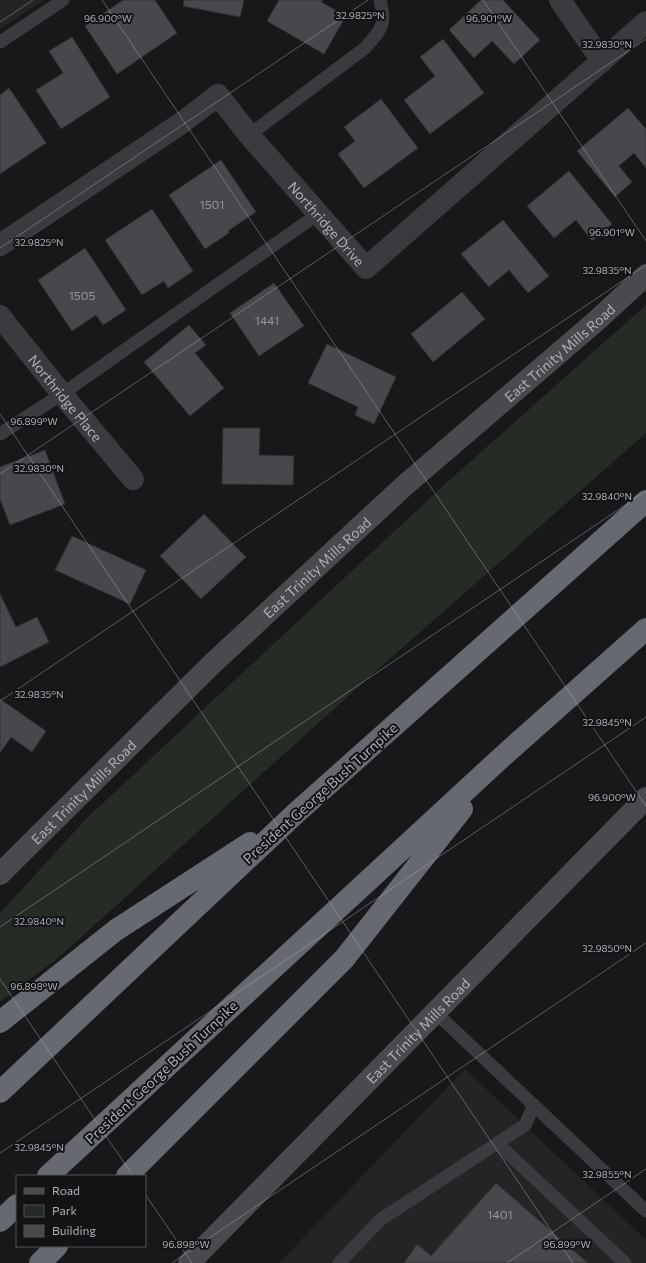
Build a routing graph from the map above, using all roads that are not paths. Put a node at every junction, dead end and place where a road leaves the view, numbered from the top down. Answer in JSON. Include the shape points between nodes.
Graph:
{"nodes":[{"id":1,"x":63,"y":0,"type":"edge"},
{"id":2,"x":380,"y":0,"type":"edge"},
{"id":3,"x":560,"y":0,"type":"edge"},
{"id":4,"x":646,"y":22,"type":"edge"},
{"id":5,"x":0,"y":42,"type":"edge"},
{"id":6,"x":602,"y":61,"type":"junction"},
{"id":7,"x":249,"y":135,"type":"junction"},
{"id":8,"x":318,"y":214,"type":"junction"},
{"id":9,"x":0,"y":245,"type":"edge"},
{"id":10,"x":646,"y":275,"type":"edge"},
{"id":11,"x":0,"y":316,"type":"edge"},
{"id":12,"x":62,"y":394,"type":"junction"},
{"id":13,"x":0,"y":434,"type":"edge"},
{"id":14,"x":133,"y":479,"type":"dead end"},
{"id":15,"x":646,"y":501,"type":"edge"},
{"id":16,"x":646,"y":629,"type":"edge"},
{"id":17,"x":503,"y":756,"type":"junction"},
{"id":18,"x":646,"y":798,"type":"edge"},
{"id":19,"x":296,"y":813,"type":"junction"},
{"id":20,"x":0,"y":874,"type":"edge"},
{"id":21,"x":435,"y":1012,"type":"junction"},
{"id":22,"x":0,"y":1022,"type":"edge"},
{"id":23,"x":0,"y":1092,"type":"edge"},
{"id":24,"x":534,"y":1105,"type":"junction"},
{"id":25,"x":498,"y":1143,"type":"junction"},
{"id":26,"x":49,"y":1175,"type":"edge"},
{"id":27,"x":128,"y":1175,"type":"edge"},
{"id":28,"x":16,"y":1206,"type":"edge"},
{"id":29,"x":646,"y":1211,"type":"edge"},
{"id":30,"x":0,"y":1221,"type":"edge"},
{"id":31,"x":56,"y":1247,"type":"edge"},
{"id":32,"x":40,"y":1263,"type":"edge"},
{"id":33,"x":189,"y":1263,"type":"edge"},
{"id":34,"x":339,"y":1263,"type":"edge"},
{"id":35,"x":625,"y":1263,"type":"edge"}],
"edges":[{"from":1,"to":5,"type":"lane"},
{"from":2,"to":7,"type":"lane","via":[[384,14],[380,31],[364,48]]},
{"from":3,"to":6,"type":"street"},
{"from":4,"to":6,"type":"street","name":"Northridge Drive"},
{"from":6,"to":8,"type":"street","name":"Northridge Drive","via":[[366,268]]},
{"from":7,"to":8,"type":"street","name":"Northridge Drive"},
{"from":7,"to":9,"type":"street","name":"Northridge Drive","via":[[218,95],[183,122]]},
{"from":8,"to":12,"type":"lane"},
{"from":10,"to":20,"type":"main road","name":"East Trinity Mills Road","via":[[404,486],[213,663]]},
{"from":11,"to":12,"type":"street","name":"Northridge Place"},
{"from":12,"to":13,"type":"lane"},
{"from":12,"to":14,"type":"street","name":"Northridge Place"},
{"from":15,"to":19,"type":"highway","name":"President George Bush Turnpike"},
{"from":16,"to":17,"type":"highway","name":"President George Bush Turnpike"},
{"from":17,"to":26,"type":"highway","name":"President George Bush Turnpike"},
{"from":17,"to":27,"type":"highway","via":[[344,959]]},
{"from":18,"to":21,"type":"main road","name":"East Trinity Mills Road"},
{"from":19,"to":22,"type":"highway","via":[[116,930]]},
{"from":19,"to":23,"type":"highway","name":"President George Bush Turnpike"},
{"from":21,"to":24,"type":"lane"},
{"from":21,"to":33,"type":"main road","name":"East Trinity Mills Road"},
{"from":24,"to":25,"type":"lane","via":[[525,1125]]},
{"from":24,"to":29,"type":"lane"},
{"from":25,"to":34,"type":"lane","via":[[380,1220]]},
{"from":25,"to":35,"type":"lane"},
{"from":28,"to":30,"type":"highway"},
{"from":31,"to":32,"type":"highway"}]}
